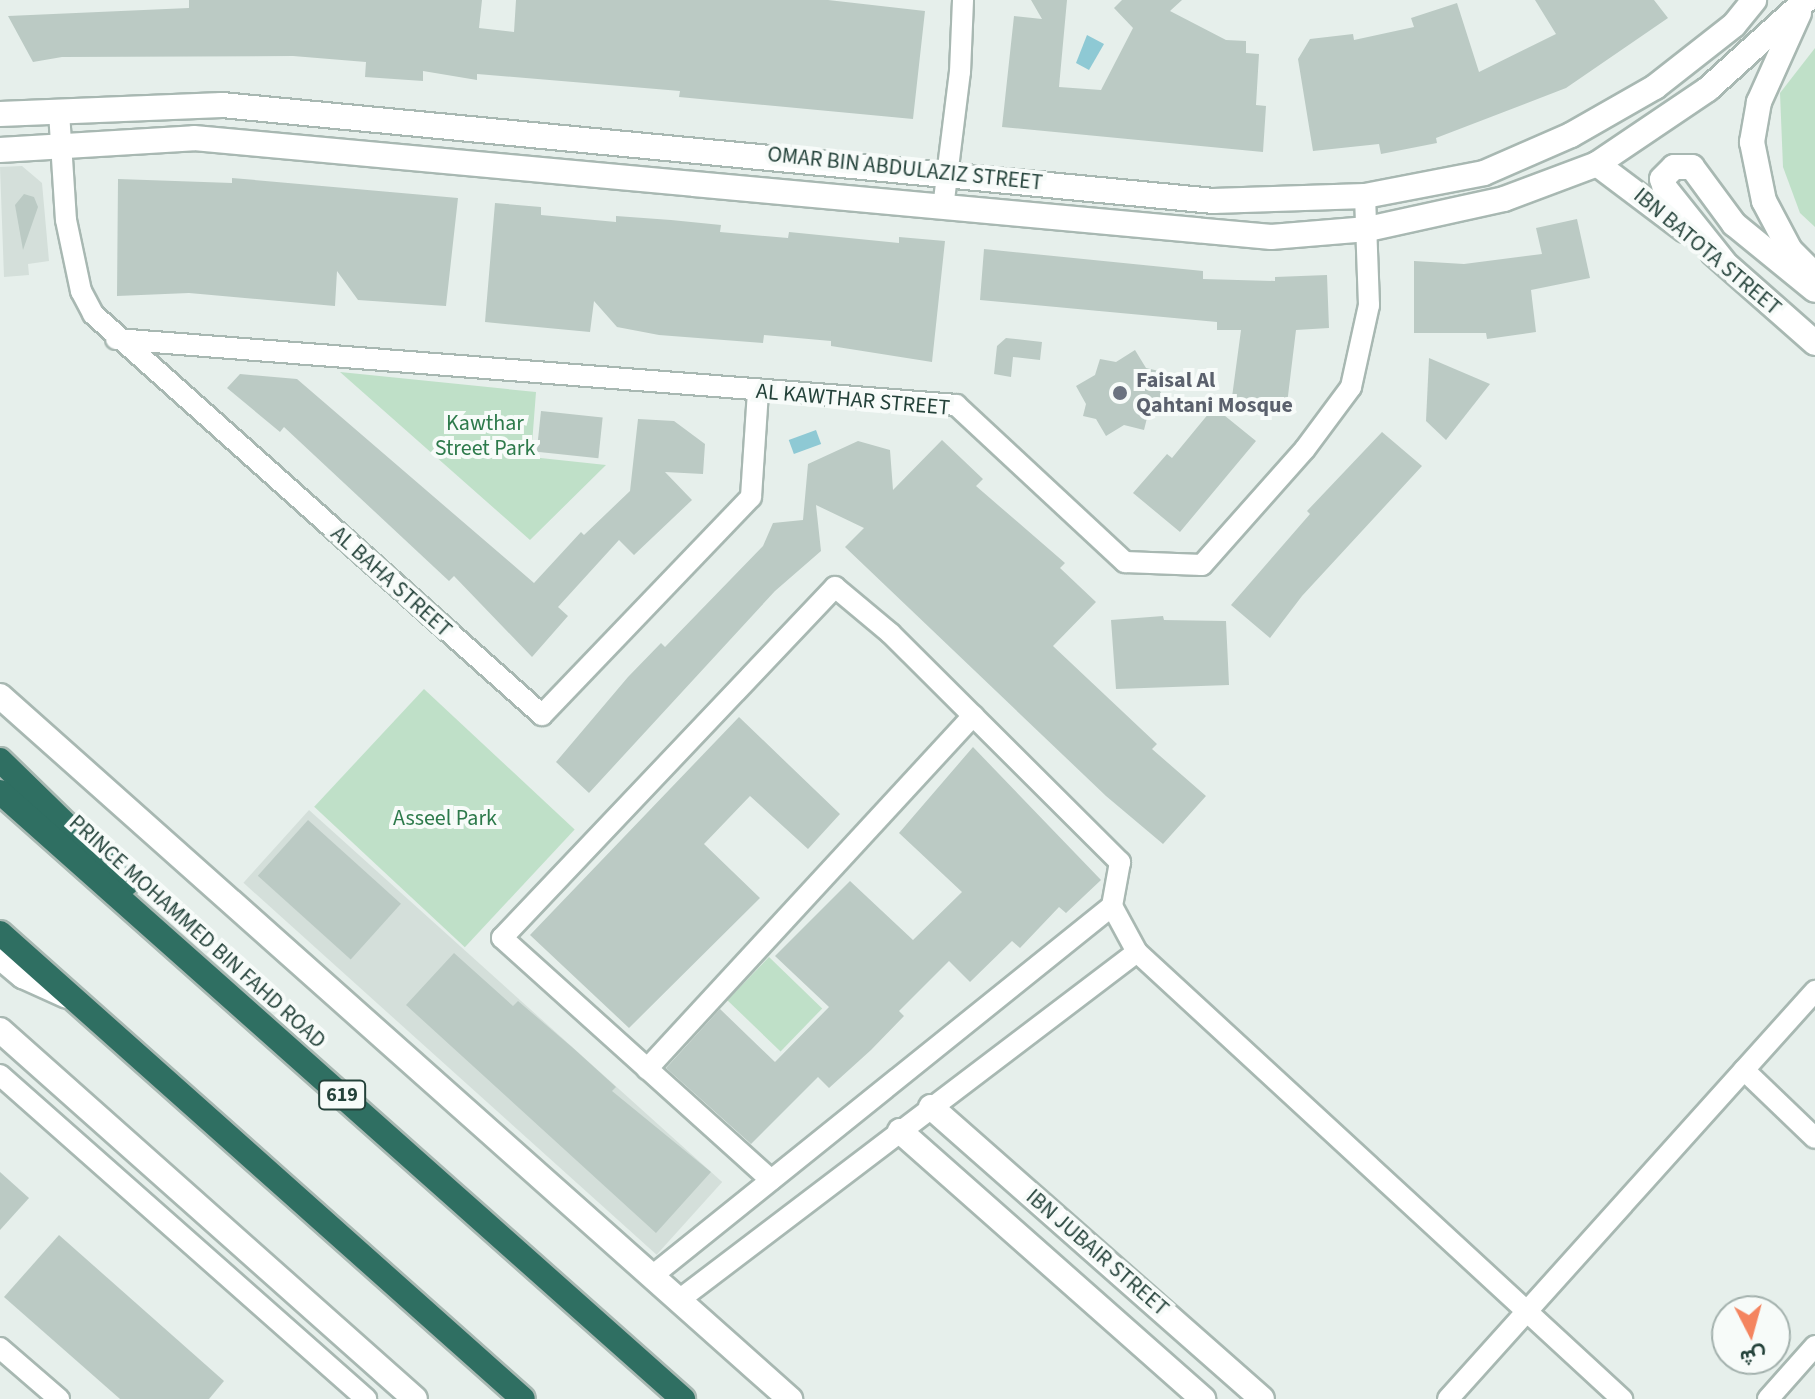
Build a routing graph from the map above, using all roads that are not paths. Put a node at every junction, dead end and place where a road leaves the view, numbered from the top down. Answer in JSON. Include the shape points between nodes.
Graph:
{"nodes":[{"id":1,"x":963,"y":0,"type":"edge"},
{"id":2,"x":1754,"y":0,"type":"edge"},
{"id":3,"x":1805,"y":2,"type":"edge"},
{"id":4,"x":59,"y":112,"type":"junction"},
{"id":5,"x":0,"y":114,"type":"edge"},
{"id":6,"x":61,"y":146,"type":"junction"},
{"id":7,"x":0,"y":150,"type":"edge"},
{"id":8,"x":1597,"y":164,"type":"junction"},
{"id":9,"x":947,"y":172,"type":"junction"},
{"id":10,"x":1365,"y":196,"type":"junction"},
{"id":11,"x":943,"y":208,"type":"junction"},
{"id":12,"x":1368,"y":229,"type":"junction"},
{"id":13,"x":1724,"y":262,"type":"junction"},
{"id":14,"x":1815,"y":276,"type":"edge"},
{"id":15,"x":1815,"y":290,"type":"edge"},
{"id":16,"x":116,"y":339,"type":"junction"},
{"id":17,"x":1815,"y":343,"type":"edge"},
{"id":18,"x":758,"y":392,"type":"junction"},
{"id":19,"x":0,"y":696,"type":"edge"},
{"id":20,"x":973,"y":716,"type":"junction"},
{"id":21,"x":0,"y":760,"type":"edge"},
{"id":22,"x":0,"y":792,"type":"edge"},
{"id":23,"x":1112,"y":906,"type":"junction"},
{"id":24,"x":0,"y":933,"type":"edge"},
{"id":25,"x":162,"y":935,"type":"junction"},
{"id":26,"x":1137,"y":952,"type":"junction"},
{"id":27,"x":0,"y":957,"type":"edge"},
{"id":28,"x":1815,"y":991,"type":"edge"},
{"id":29,"x":75,"y":1000,"type":"junction"},
{"id":30,"x":0,"y":1030,"type":"edge"},
{"id":31,"x":647,"y":1069,"type":"junction"},
{"id":32,"x":1744,"y":1070,"type":"junction"},
{"id":33,"x":0,"y":1075,"type":"edge"},
{"id":34,"x":931,"y":1107,"type":"junction"},
{"id":35,"x":900,"y":1131,"type":"junction"},
{"id":36,"x":1815,"y":1138,"type":"edge"},
{"id":37,"x":771,"y":1180,"type":"junction"},
{"id":38,"x":652,"y":1276,"type":"junction"},
{"id":39,"x":679,"y":1300,"type":"junction"},
{"id":40,"x":1527,"y":1311,"type":"junction"},
{"id":41,"x":1815,"y":1346,"type":"edge"},
{"id":42,"x":0,"y":1348,"type":"edge"},
{"id":43,"x":59,"y":1399,"type":"edge"},
{"id":44,"x":366,"y":1399,"type":"edge"},
{"id":45,"x":415,"y":1399,"type":"edge"},
{"id":46,"x":523,"y":1399,"type":"edge"},
{"id":47,"x":683,"y":1399,"type":"edge"},
{"id":48,"x":790,"y":1399,"type":"edge"},
{"id":49,"x":1203,"y":1399,"type":"edge"},
{"id":50,"x":1262,"y":1399,"type":"edge"},
{"id":51,"x":1448,"y":1399,"type":"edge"},
{"id":52,"x":1622,"y":1399,"type":"edge"},
{"id":53,"x":1768,"y":1399,"type":"edge"}],
"edges":[{"from":1,"to":9,"type":"street"},
{"from":2,"to":10,"type":"street","name":"OMAR BIN ABDULAZIZ STREET","via":[[1734,25],[1655,87],[1571,135],[1484,173]]},
{"from":3,"to":8,"type":"street","via":[[1708,89]]},
{"from":3,"to":14,"type":"street","via":[[1759,102],[1752,142],[1764,201],[1790,250]]},
{"from":4,"to":5,"type":"street","name":"OMAR BIN ABDULAZIZ STREET"},
{"from":4,"to":6,"type":"street","name":"AL BAHA STREET"},
{"from":4,"to":9,"type":"street","name":"OMAR BIN ABDULAZIZ STREET","via":[[222,105]]},
{"from":6,"to":7,"type":"street"},
{"from":6,"to":11,"type":"street","via":[[194,138]]},
{"from":6,"to":16,"type":"street","name":"AL BAHA STREET","via":[[66,220],[81,291]]},
{"from":8,"to":12,"type":"street","via":[[1504,199]]},
{"from":8,"to":13,"type":"street","name":"IBN BATOTA STREET"},
{"from":9,"to":10,"type":"street","name":"OMAR BIN ABDULAZIZ STREET","via":[[1213,201]]},
{"from":9,"to":11,"type":"street"},
{"from":10,"to":12,"type":"street","name":"AL KAWTHAR STREET"},
{"from":11,"to":12,"type":"street","via":[[1271,237]]},
{"from":12,"to":18,"type":"street","name":"AL KAWTHAR STREET","via":[[1369,305],[1351,387],[1305,449],[1202,565],[1125,562],[956,405]]},
{"from":13,"to":15,"type":"street","via":[[1665,188],[1662,179],[1674,167],[1692,167],[1734,224]]},
{"from":13,"to":17,"type":"street","name":"IBN BATOTA STREET"},
{"from":16,"to":18,"type":"street","name":"AL KAWTHAR STREET"},
{"from":16,"to":18,"type":"street","name":"AL BAHA STREET","via":[[542,715],[751,497]]},
{"from":19,"to":38,"type":"street"},
{"from":20,"to":23,"type":"street","via":[[1120,862]]},
{"from":20,"to":31,"type":"street"},
{"from":20,"to":31,"type":"street","via":[[835,587],[502,938]]},
{"from":21,"to":25,"type":"highway","via":[[132,888]]},
{"from":22,"to":25,"type":"highway","name":"PRINCE MOHAMMED BIN FAHD ROAD","number":"619"},
{"from":23,"to":26,"type":"street"},
{"from":23,"to":37,"type":"street"},
{"from":24,"to":29,"type":"highway"},
{"from":25,"to":47,"type":"highway","name":"PRINCE MOHAMMED BIN FAHD ROAD","number":"619"},
{"from":26,"to":34,"type":"street"},
{"from":26,"to":40,"type":"street"},
{"from":27,"to":29,"type":"street","via":[[23,976]]},
{"from":28,"to":32,"type":"street"},
{"from":29,"to":46,"type":"highway"},
{"from":30,"to":45,"type":"street"},
{"from":31,"to":37,"type":"street"},
{"from":32,"to":36,"type":"street"},
{"from":32,"to":40,"type":"street"},
{"from":33,"to":44,"type":"street"},
{"from":34,"to":35,"type":"street"},
{"from":34,"to":50,"type":"street","name":"IBN JUBAIR STREET"},
{"from":35,"to":39,"type":"street"},
{"from":35,"to":49,"type":"street","name":"IBN JUBAIR STREET"},
{"from":37,"to":38,"type":"street"},
{"from":38,"to":39,"type":"street"},
{"from":39,"to":48,"type":"street"},
{"from":40,"to":51,"type":"street"},
{"from":40,"to":52,"type":"street"},
{"from":41,"to":53,"type":"street"},
{"from":42,"to":43,"type":"street"}]}
